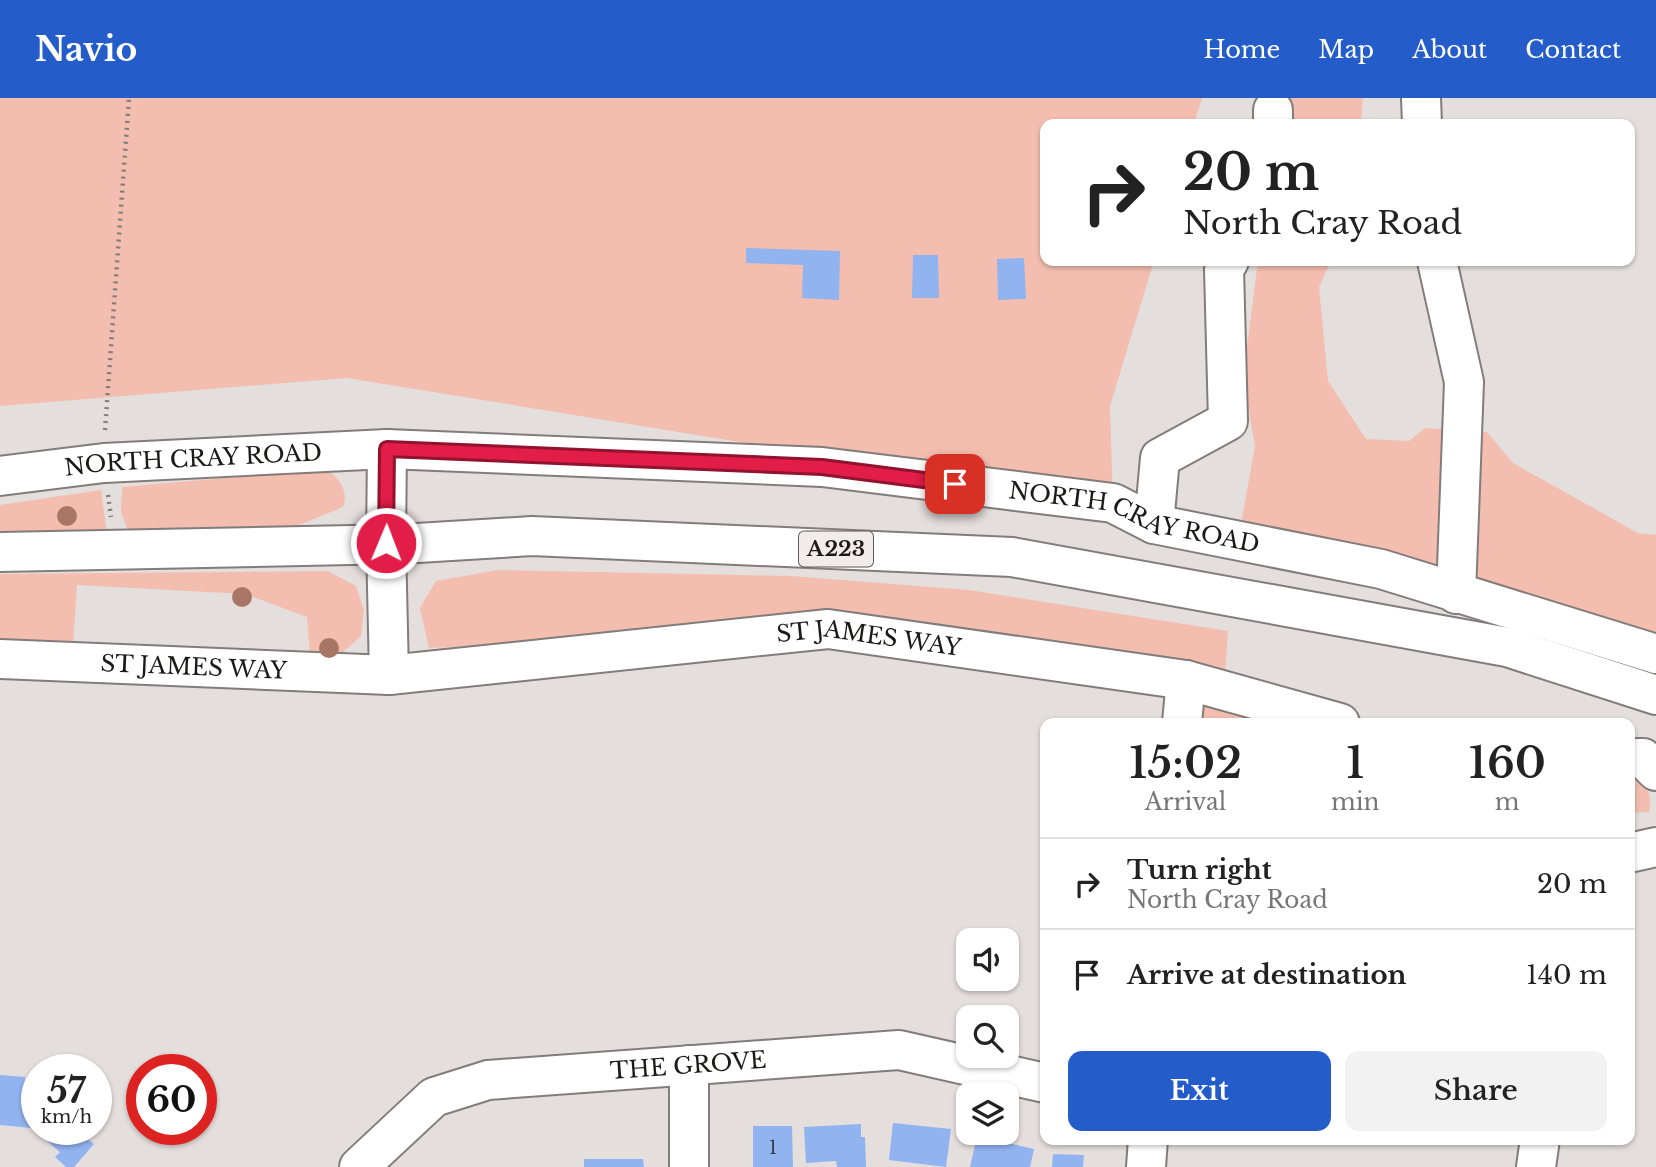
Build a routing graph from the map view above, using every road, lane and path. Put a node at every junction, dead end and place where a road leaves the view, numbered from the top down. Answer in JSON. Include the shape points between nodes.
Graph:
{"nodes":[{"id":1,"x":129,"y":98,"type":"edge"},
{"id":2,"x":1420,"y":98,"type":"edge"},
{"id":3,"x":1422,"y":119,"type":"edge"},
{"id":4,"x":1226,"y":266,"type":"edge"},
{"id":5,"x":1438,"y":266,"type":"edge"},
{"id":6,"x":387,"y":449,"type":"junction"},
{"id":7,"x":104,"y":463,"type":"junction"},
{"id":8,"x":0,"y":476,"type":"edge"},
{"id":9,"x":1154,"y":524,"type":"junction"},
{"id":10,"x":386,"y":543,"type":"junction"},
{"id":11,"x":115,"y":550,"type":"junction"},
{"id":12,"x":0,"y":552,"type":"edge"},
{"id":13,"x":1456,"y":594,"type":"junction"},
{"id":14,"x":1656,"y":654,"type":"edge"},
{"id":15,"x":0,"y":659,"type":"edge"},
{"id":16,"x":389,"y":675,"type":"junction"},
{"id":17,"x":1186,"y":680,"type":"junction"},
{"id":18,"x":1656,"y":695,"type":"edge"},
{"id":19,"x":1288,"y":716,"type":"edge"},
{"id":20,"x":1182,"y":718,"type":"edge"},
{"id":21,"x":1635,"y":758,"type":"edge"},
{"id":22,"x":1656,"y":771,"type":"edge"},
{"id":23,"x":1656,"y":847,"type":"edge"},
{"id":24,"x":1635,"y":852,"type":"edge"},
{"id":25,"x":689,"y":1065,"type":"junction"},
{"id":26,"x":1040,"y":1082,"type":"edge"},
{"id":27,"x":1148,"y":1145,"type":"edge"},
{"id":28,"x":1539,"y":1145,"type":"edge"},
{"id":29,"x":359,"y":1167,"type":"edge"},
{"id":30,"x":689,"y":1167,"type":"edge"},
{"id":31,"x":1146,"y":1167,"type":"edge"},
{"id":32,"x":1536,"y":1167,"type":"edge"}],
"edges":[{"from":1,"to":7,"type":"path"},
{"from":2,"to":3,"type":"main road"},
{"from":4,"to":9,"type":"main road","via":[[1228,421],[1160,458]]},
{"from":5,"to":13,"type":"main road","via":[[1464,382]]},
{"from":6,"to":7,"type":"main road","name":"NORTH CRAY ROAD"},
{"from":6,"to":9,"type":"main road","name":"NORTH CRAY ROAD","via":[[822,467],[1114,503]]},
{"from":6,"to":10,"type":"main road"},
{"from":7,"to":8,"type":"main road","name":"NORTH CRAY ROAD"},
{"from":7,"to":11,"type":"path"},
{"from":9,"to":13,"type":"main road","name":"NORTH CRAY ROAD","via":[[1381,569]]},
{"from":10,"to":11,"type":"main road","number":"A223"},
{"from":10,"to":16,"type":"main road"},
{"from":10,"to":18,"type":"main road","number":"A223","via":[[532,536],[1012,557],[1507,648]]},
{"from":11,"to":12,"type":"main road","number":"A223"},
{"from":13,"to":14,"type":"main road","name":"NORTH CRAY ROAD"},
{"from":15,"to":16,"type":"main road","name":"ST JAMES WAY"},
{"from":16,"to":17,"type":"main road","name":"ST JAMES WAY","via":[[828,629]]},
{"from":17,"to":19,"type":"main road","name":"ST JAMES WAY"},
{"from":17,"to":20,"type":"main road"},
{"from":21,"to":22,"type":"main road","via":[[1643,758]]},
{"from":23,"to":24,"type":"main road"},
{"from":25,"to":26,"type":"main road","name":"THE GROVE","via":[[900,1050]]},
{"from":25,"to":29,"type":"main road","name":"THE GROVE","via":[[488,1080],[434,1097]]},
{"from":25,"to":30,"type":"main road"},
{"from":27,"to":31,"type":"main road"},
{"from":28,"to":32,"type":"main road"}]}
